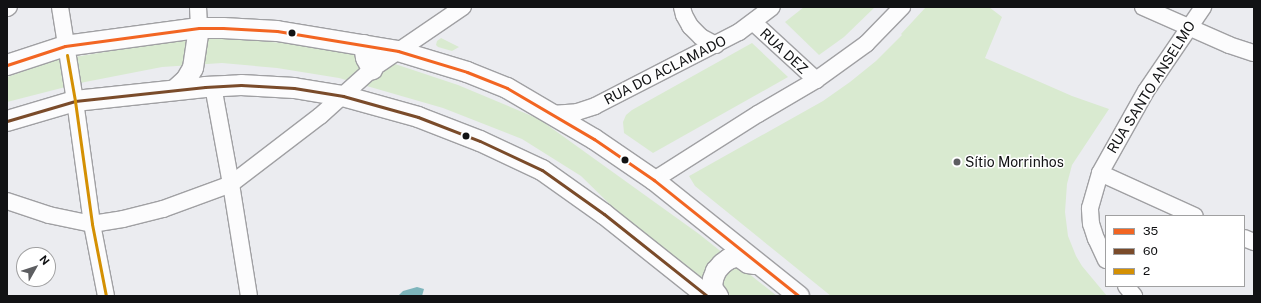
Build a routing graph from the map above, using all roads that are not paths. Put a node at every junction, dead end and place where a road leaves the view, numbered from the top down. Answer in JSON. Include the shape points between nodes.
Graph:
{"nodes":[{"id":1,"x":60,"y":7,"type":"edge"},
{"id":2,"x":198,"y":7,"type":"edge"},
{"id":3,"x":463,"y":7,"type":"edge"},
{"id":4,"x":682,"y":7,"type":"edge"},
{"id":5,"x":772,"y":7,"type":"edge"},
{"id":6,"x":902,"y":7,"type":"edge"},
{"id":7,"x":1143,"y":7,"type":"edge"},
{"id":8,"x":1203,"y":7,"type":"edge"},
{"id":9,"x":753,"y":22,"type":"junction"},
{"id":10,"x":1188,"y":27,"type":"junction"},
{"id":11,"x":199,"y":28,"type":"junction"},
{"id":12,"x":364,"y":45,"type":"junction"},
{"id":13,"x":716,"y":45,"type":"junction"},
{"id":14,"x":65,"y":46,"type":"junction"},
{"id":15,"x":398,"y":51,"type":"junction"},
{"id":16,"x":1254,"y":53,"type":"edge"},
{"id":17,"x":7,"y":65,"type":"edge"},
{"id":18,"x":372,"y":69,"type":"junction"},
{"id":19,"x":816,"y":80,"type":"junction"},
{"id":20,"x":213,"y":86,"type":"junction"},
{"id":21,"x":176,"y":89,"type":"junction"},
{"id":22,"x":343,"y":96,"type":"junction"},
{"id":23,"x":75,"y":101,"type":"junction"},
{"id":24,"x":551,"y":114,"type":"junction"},
{"id":25,"x":7,"y":121,"type":"edge"},
{"id":26,"x":1100,"y":173,"type":"junction"},
{"id":27,"x":654,"y":180,"type":"junction"},
{"id":28,"x":231,"y":184,"type":"junction"},
{"id":29,"x":7,"y":201,"type":"edge"},
{"id":30,"x":1192,"y":215,"type":"edge"},
{"id":31,"x":92,"y":224,"type":"junction"},
{"id":32,"x":1105,"y":258,"type":"edge"},
{"id":33,"x":759,"y":264,"type":"junction"},
{"id":34,"x":1127,"y":287,"type":"edge"},
{"id":35,"x":106,"y":296,"type":"edge"},
{"id":36,"x":249,"y":296,"type":"edge"},
{"id":37,"x":707,"y":296,"type":"edge"},
{"id":38,"x":718,"y":296,"type":"edge"},
{"id":39,"x":798,"y":296,"type":"edge"},
{"id":40,"x":1134,"y":296,"type":"edge"}],
"edges":[{"from":1,"to":14,"type":"street"},
{"from":2,"to":11,"type":"street"},
{"from":3,"to":15,"type":"street"},
{"from":4,"to":13,"type":"street","via":[[690,26],[701,37]]},
{"from":5,"to":9,"type":"street","name":"RUA DO ACLAMADO"},
{"from":6,"to":19,"type":"street","via":[[866,44]]},
{"from":7,"to":10,"type":"street"},
{"from":8,"to":10,"type":"street","name":"RUA SANTO ANSELMO"},
{"from":9,"to":13,"type":"street","name":"RUA DO ACLAMADO"},
{"from":9,"to":19,"type":"street","name":"RUA DEZ"},
{"from":10,"to":16,"type":"street"},
{"from":10,"to":26,"type":"street","name":"RUA SANTO ANSELMO","via":[[1146,90]]},
{"from":11,"to":12,"type":"main road","via":[[277,31]]},
{"from":11,"to":14,"type":"main road"},
{"from":11,"to":21,"type":"main road","via":[[193,68],[186,80]]},
{"from":12,"to":15,"type":"main road"},
{"from":12,"to":18,"type":"main road","via":[[366,58]]},
{"from":13,"to":24,"type":"street","name":"RUA DO ACLAMADO","via":[[595,106],[577,112]]},
{"from":14,"to":17,"type":"main road"},
{"from":14,"to":23,"type":"street"},
{"from":15,"to":18,"type":"street"},
{"from":15,"to":24,"type":"main road","via":[[467,72],[507,88]]},
{"from":18,"to":22,"type":"street"},
{"from":19,"to":27,"type":"street"},
{"from":20,"to":21,"type":"main road"},
{"from":20,"to":22,"type":"main road","via":[[294,88]]},
{"from":20,"to":28,"type":"street"},
{"from":21,"to":23,"type":"main road"},
{"from":22,"to":28,"type":"street","via":[[266,160]]},
{"from":22,"to":37,"type":"main road","via":[[424,120],[480,141],[542,170],[604,214]]},
{"from":23,"to":25,"type":"main road"},
{"from":23,"to":31,"type":"street"},
{"from":24,"to":27,"type":"main road","via":[[594,139]]},
{"from":26,"to":30,"type":"street"},
{"from":26,"to":32,"type":"street","name":"RUA SANTO ANSELMO","via":[[1090,208],[1091,224]]},
{"from":27,"to":33,"type":"main road"},
{"from":28,"to":31,"type":"street","via":[[163,209]]},
{"from":28,"to":36,"type":"street"},
{"from":29,"to":31,"type":"street","via":[[28,210]]},
{"from":31,"to":35,"type":"street"},
{"from":33,"to":38,"type":"main road","via":[[748,262],[738,256],[722,264],[712,279],[712,288]]},
{"from":33,"to":39,"type":"main road"},
{"from":34,"to":40,"type":"street"}]}
